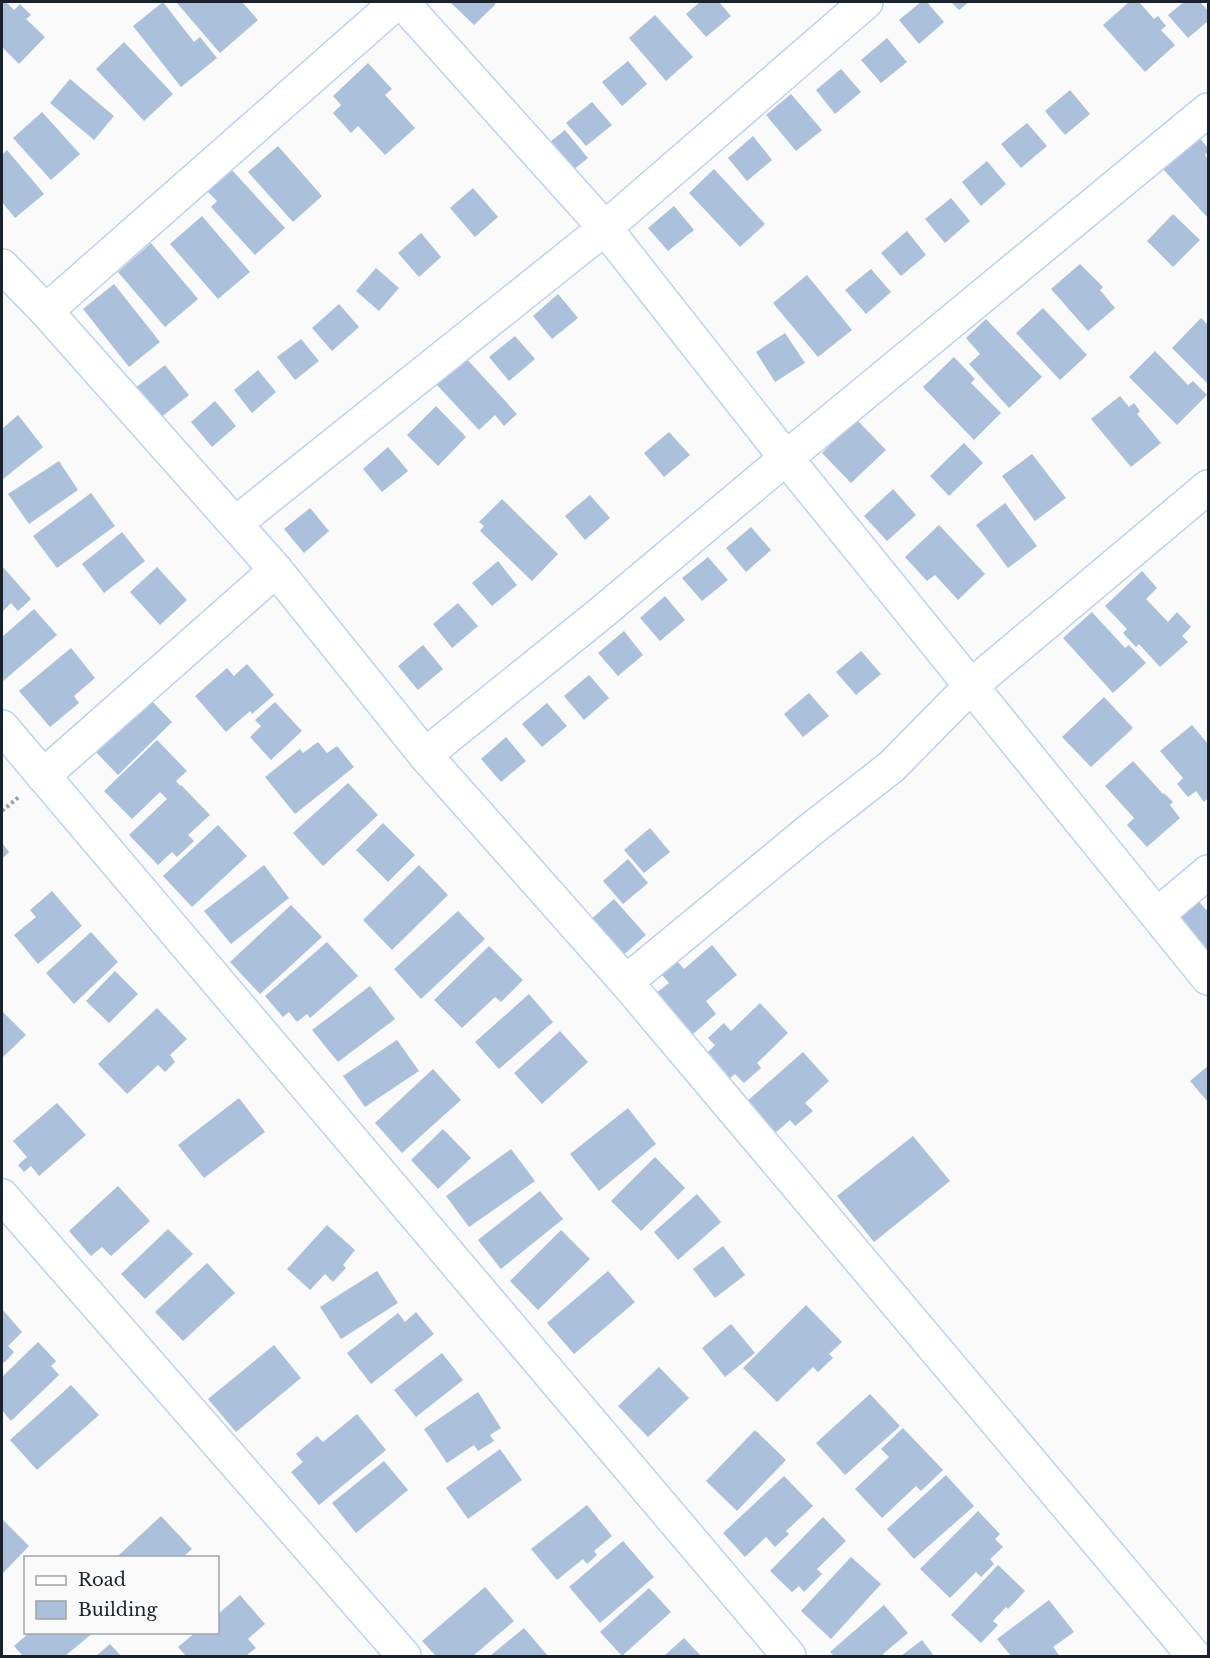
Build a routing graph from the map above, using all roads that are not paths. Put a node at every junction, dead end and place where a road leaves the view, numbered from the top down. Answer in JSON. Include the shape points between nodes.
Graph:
{"nodes":[{"id":1,"x":397,"y":2,"type":"edge"},
{"id":2,"x":402,"y":2,"type":"edge"},
{"id":3,"x":866,"y":2,"type":"edge"},
{"id":4,"x":1209,"y":110,"type":"edge"},
{"id":5,"x":605,"y":228,"type":"junction"},
{"id":6,"x":2,"y":266,"type":"edge"},
{"id":7,"x":46,"y":311,"type":"junction"},
{"id":8,"x":786,"y":458,"type":"junction"},
{"id":9,"x":1209,"y":487,"type":"edge"},
{"id":10,"x":236,"y":523,"type":"junction"},
{"id":11,"x":276,"y":570,"type":"junction"},
{"id":12,"x":971,"y":686,"type":"junction"},
{"id":13,"x":2,"y":727,"type":"edge"},
{"id":14,"x":425,"y":755,"type":"junction"},
{"id":15,"x":43,"y":776,"type":"junction"},
{"id":16,"x":1209,"y":872,"type":"edge"},
{"id":17,"x":1157,"y":915,"type":"junction"},
{"id":18,"x":1209,"y":978,"type":"edge"},
{"id":19,"x":626,"y":982,"type":"junction"},
{"id":20,"x":2,"y":1196,"type":"edge"},
{"id":21,"x":404,"y":1656,"type":"edge"},
{"id":22,"x":789,"y":1656,"type":"edge"},
{"id":23,"x":1194,"y":1656,"type":"edge"}],
"edges":[{"from":1,"to":7,"type":"street"},
{"from":2,"to":5,"type":"street"},
{"from":3,"to":5,"type":"street"},
{"from":4,"to":8,"type":"street"},
{"from":5,"to":8,"type":"street"},
{"from":5,"to":10,"type":"street"},
{"from":6,"to":7,"type":"street"},
{"from":7,"to":10,"type":"street"},
{"from":8,"to":12,"type":"street"},
{"from":8,"to":14,"type":"street"},
{"from":9,"to":12,"type":"street"},
{"from":10,"to":11,"type":"street"},
{"from":11,"to":14,"type":"street"},
{"from":11,"to":15,"type":"street"},
{"from":12,"to":17,"type":"street"},
{"from":12,"to":19,"type":"street","via":[[891,767]]},
{"from":13,"to":15,"type":"street"},
{"from":14,"to":19,"type":"street"},
{"from":15,"to":22,"type":"street"},
{"from":16,"to":17,"type":"street"},
{"from":17,"to":18,"type":"street"},
{"from":19,"to":23,"type":"street"},
{"from":20,"to":21,"type":"street"}]}
